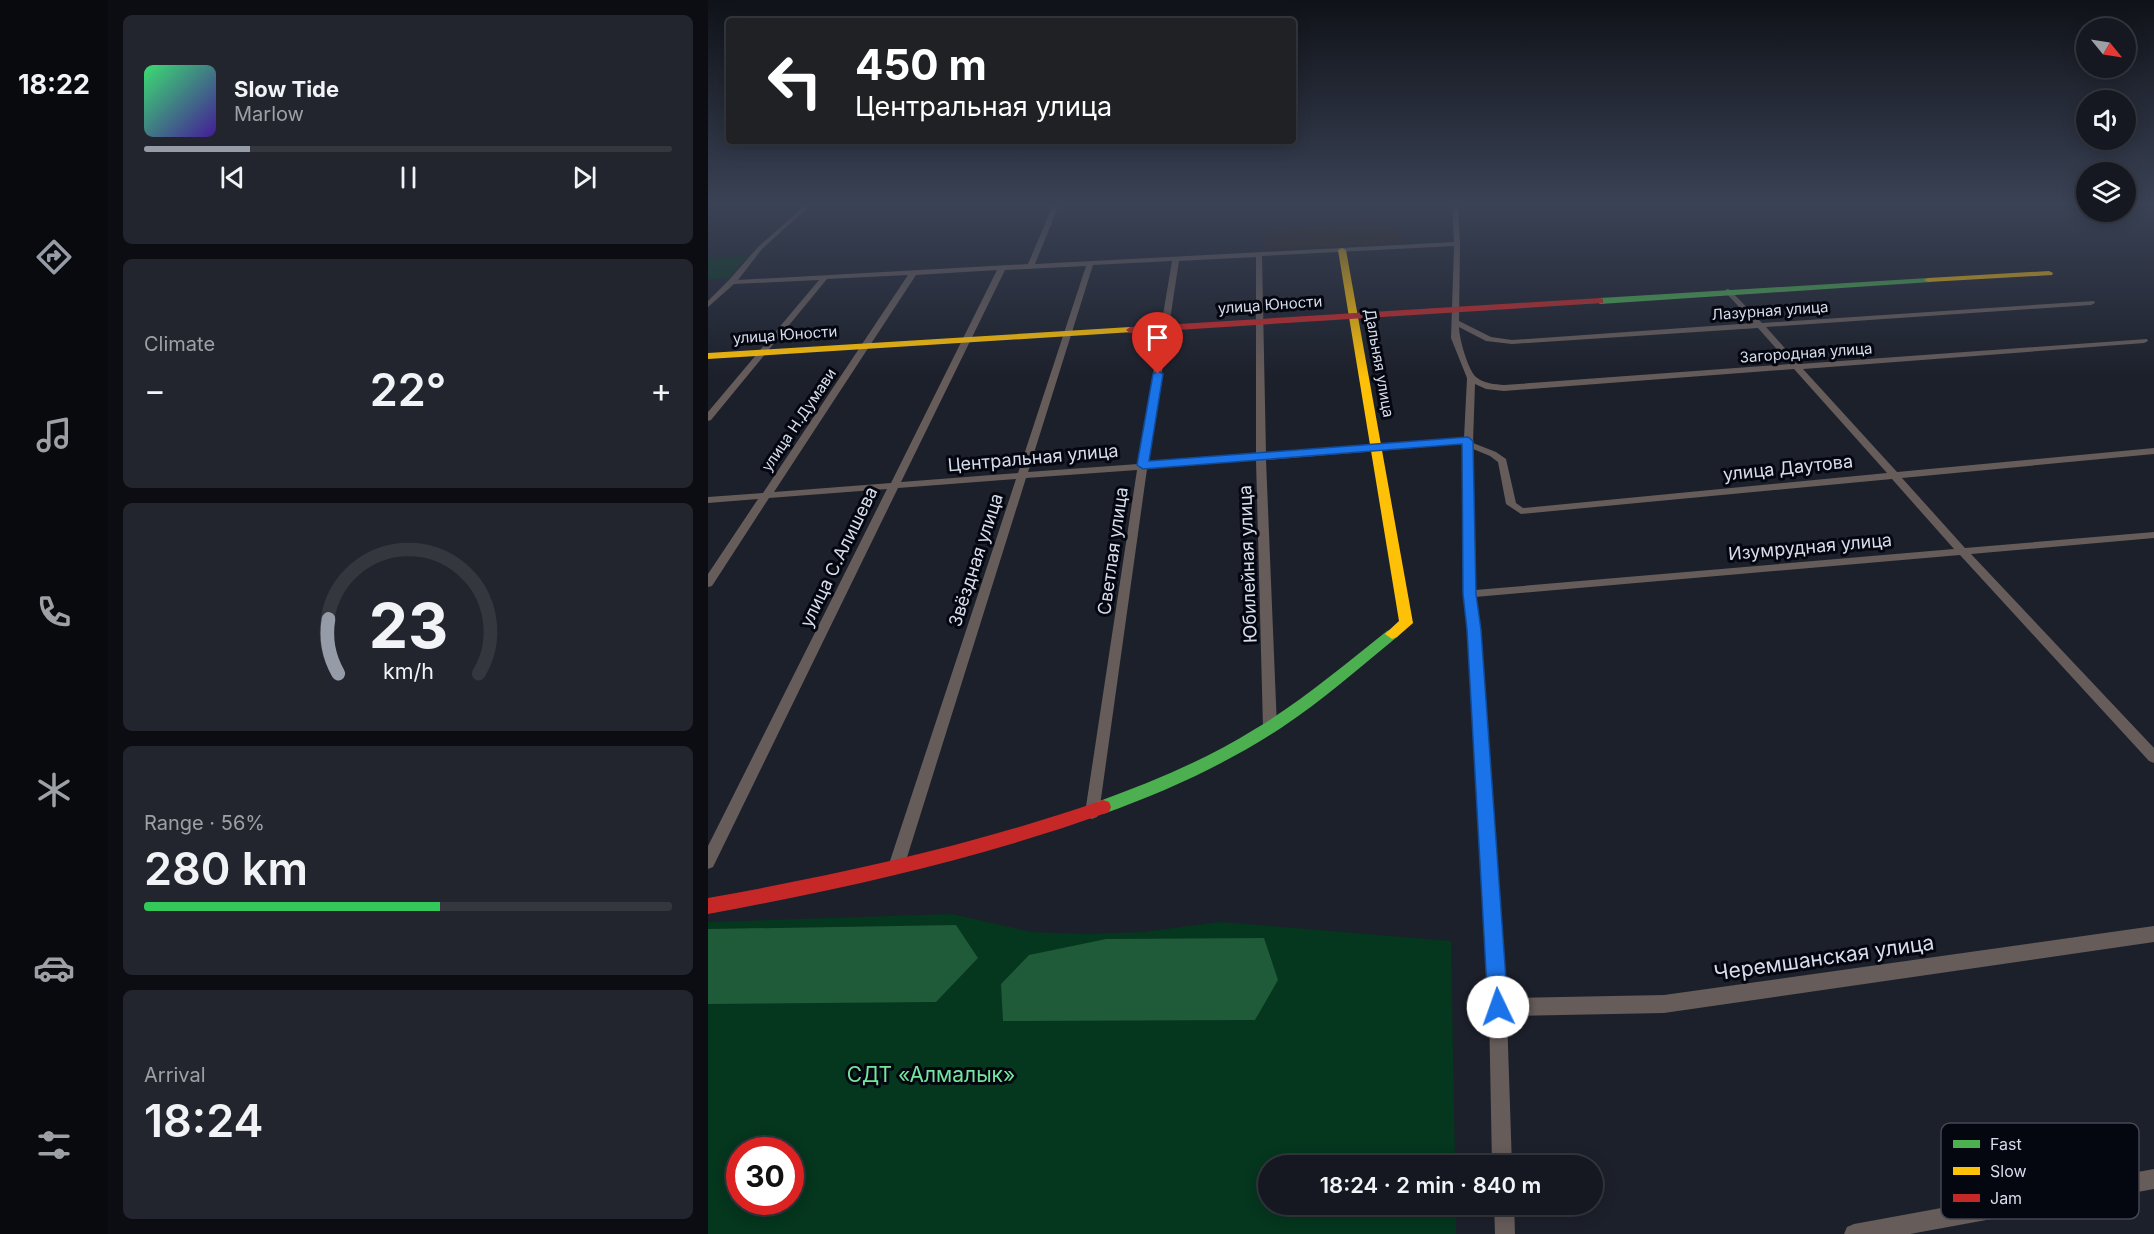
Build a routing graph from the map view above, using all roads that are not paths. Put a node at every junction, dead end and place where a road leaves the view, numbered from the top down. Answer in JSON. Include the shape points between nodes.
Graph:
{"nodes":[{"id":1,"x":748,"y":263,"type":"edge"},
{"id":2,"x":1032,"y":263,"type":"edge"},
{"id":3,"x":1090,"y":263,"type":"junction"},
{"id":4,"x":1099,"y":263,"type":"edge"},
{"id":5,"x":1175,"y":263,"type":"edge"},
{"id":6,"x":1259,"y":263,"type":"edge"},
{"id":7,"x":1344,"y":263,"type":"edge"},
{"id":8,"x":1457,"y":263,"type":"edge"},
{"id":9,"x":1031,"y":266,"type":"junction"},
{"id":10,"x":1002,"y":268,"type":"junction"},
{"id":11,"x":914,"y":272,"type":"junction"},
{"id":12,"x":2049,"y":273,"type":"dead end"},
{"id":13,"x":825,"y":277,"type":"junction"},
{"id":14,"x":732,"y":282,"type":"junction"},
{"id":15,"x":1729,"y":291,"type":"junction"},
{"id":16,"x":2091,"y":303,"type":"dead end"},
{"id":17,"x":708,"y":305,"type":"edge"},
{"id":18,"x":1354,"y":316,"type":"junction"},
{"id":19,"x":1456,"y":316,"type":"junction"},
{"id":20,"x":1260,"y":322,"type":"junction"},
{"id":21,"x":1760,"y":325,"type":"junction"},
{"id":22,"x":1166,"y":328,"type":"junction"},
{"id":23,"x":1067,"y":335,"type":"junction"},
{"id":24,"x":966,"y":340,"type":"junction"},
{"id":25,"x":2144,"y":341,"type":"dead end"},
{"id":26,"x":865,"y":346,"type":"junction"},
{"id":27,"x":762,"y":353,"type":"junction"},
{"id":28,"x":708,"y":356,"type":"edge"},
{"id":29,"x":1798,"y":367,"type":"junction"},
{"id":30,"x":1471,"y":378,"type":"junction"},
{"id":31,"x":708,"y":418,"type":"edge"},
{"id":32,"x":1468,"y":442,"type":"junction"},
{"id":33,"x":1376,"y":447,"type":"junction"},
{"id":34,"x":2154,"y":451,"type":"edge"},
{"id":35,"x":1261,"y":456,"type":"junction"},
{"id":36,"x":1143,"y":465,"type":"junction"},
{"id":37,"x":1892,"y":474,"type":"junction"},
{"id":38,"x":1022,"y":476,"type":"junction"},
{"id":39,"x":894,"y":486,"type":"junction"},
{"id":40,"x":766,"y":496,"type":"junction"},
{"id":41,"x":708,"y":500,"type":"edge"},
{"id":42,"x":2154,"y":535,"type":"edge"},
{"id":43,"x":1963,"y":552,"type":"junction"},
{"id":44,"x":708,"y":583,"type":"edge"},
{"id":45,"x":1469,"y":594,"type":"junction"},
{"id":46,"x":1270,"y":728,"type":"junction"},
{"id":47,"x":2154,"y":757,"type":"edge"},
{"id":48,"x":1092,"y":813,"type":"junction"},
{"id":49,"x":708,"y":862,"type":"edge"},
{"id":50,"x":896,"y":867,"type":"junction"},
{"id":51,"x":708,"y":906,"type":"edge"},
{"id":52,"x":2154,"y":934,"type":"edge"},
{"id":53,"x":1498,"y":1007,"type":"junction"},
{"id":54,"x":1502,"y":1155,"type":"edge"},
{"id":55,"x":2154,"y":1179,"type":"edge"},
{"id":56,"x":2139,"y":1182,"type":"edge"},
{"id":57,"x":1504,"y":1215,"type":"edge"},
{"id":58,"x":1941,"y":1218,"type":"edge"},
{"id":59,"x":1505,"y":1234,"type":"edge"},
{"id":60,"x":1854,"y":1234,"type":"edge"}],
"edges":[{"from":1,"to":14,"type":"street"},
{"from":2,"to":9,"type":"street"},
{"from":3,"to":4,"type":"street"},
{"from":3,"to":9,"type":"street"},
{"from":3,"to":23,"type":"street","name":"Звёздная улица"},
{"from":5,"to":22,"type":"street","name":"Светлая улица"},
{"from":6,"to":20,"type":"street","name":"Юбилейная улица"},
{"from":7,"to":18,"type":"street","name":"Дальняя улица"},
{"from":8,"to":19,"type":"street"},
{"from":9,"to":10,"type":"street"},
{"from":10,"to":11,"type":"street"},
{"from":10,"to":24,"type":"street","name":"улица С.Алишева"},
{"from":11,"to":13,"type":"street"},
{"from":11,"to":26,"type":"street","name":"улица Н.Думави"},
{"from":12,"to":15,"type":"street","name":"улица Юности"},
{"from":13,"to":14,"type":"street"},
{"from":13,"to":27,"type":"street"},
{"from":14,"to":17,"type":"street"},
{"from":15,"to":19,"type":"street","name":"улица Юности"},
{"from":15,"to":21,"type":"street"},
{"from":16,"to":21,"type":"street","name":"Лазурная улица"},
{"from":18,"to":19,"type":"street","name":"улица Юности"},
{"from":18,"to":20,"type":"street","name":"улица Юности"},
{"from":18,"to":33,"type":"street","name":"Дальняя улица"},
{"from":19,"to":21,"type":"street","name":"Лазурная улица","via":[[1489,339],[1512,342]]},
{"from":19,"to":30,"type":"street","via":[[1455,338]]},
{"from":20,"to":22,"type":"street","name":"улица Юности"},
{"from":20,"to":35,"type":"street","name":"Юбилейная улица"},
{"from":21,"to":29,"type":"street"},
{"from":22,"to":23,"type":"street","name":"улица Юности"},
{"from":22,"to":36,"type":"street","name":"Светлая улица"},
{"from":23,"to":24,"type":"street","name":"улица Юности"},
{"from":23,"to":38,"type":"street","name":"Звёздная улица"},
{"from":24,"to":26,"type":"street","name":"улица Юности"},
{"from":24,"to":39,"type":"street","name":"улица С.Алишева"},
{"from":25,"to":29,"type":"street","name":"Загородная улица"},
{"from":26,"to":27,"type":"street","name":"улица Юности"},
{"from":26,"to":40,"type":"street","name":"улица Н.Думави"},
{"from":27,"to":28,"type":"street","name":"улица Юности"},
{"from":27,"to":31,"type":"street"},
{"from":29,"to":30,"type":"street","name":"Загородная улица","via":[[1504,388],[1486,386]]},
{"from":29,"to":37,"type":"street"},
{"from":30,"to":32,"type":"street"},
{"from":32,"to":33,"type":"street","name":"Центральная улица"},
{"from":32,"to":37,"type":"street","name":"улица Даутова","via":[[1503,461],[1511,504],[1521,511]]},
{"from":32,"to":45,"type":"street"},
{"from":33,"to":35,"type":"street","name":"Центральная улица"},
{"from":33,"to":46,"type":"street","name":"Дальняя улица","via":[[1406,623]]},
{"from":34,"to":37,"type":"street","name":"улица Даутова"},
{"from":35,"to":36,"type":"street","name":"Центральная улица"},
{"from":35,"to":46,"type":"street","name":"Юбилейная улица"},
{"from":36,"to":38,"type":"street","name":"Центральная улица"},
{"from":36,"to":48,"type":"street","name":"Светлая улица"},
{"from":37,"to":43,"type":"street"},
{"from":38,"to":39,"type":"street","name":"Центральная улица"},
{"from":38,"to":50,"type":"street","name":"Звёздная улица"},
{"from":39,"to":40,"type":"street","name":"Центральная улица"},
{"from":39,"to":49,"type":"street","name":"улица С.Алишева"},
{"from":40,"to":41,"type":"street","name":"Центральная улица"},
{"from":40,"to":44,"type":"street","name":"улица Н.Думави"},
{"from":42,"to":43,"type":"street","name":"Изумрудная улица"},
{"from":43,"to":45,"type":"street","name":"Изумрудная улица"},
{"from":43,"to":47,"type":"street"},
{"from":45,"to":53,"type":"street"},
{"from":46,"to":48,"type":"street","via":[[1205,764]]},
{"from":48,"to":50,"type":"street","via":[[1012,839]]},
{"from":50,"to":51,"type":"street"},
{"from":52,"to":53,"type":"street","name":"Черемшанская улица","via":[[1664,1004]]},
{"from":53,"to":54,"type":"street"},
{"from":55,"to":56,"type":"street"},
{"from":57,"to":59,"type":"street"},
{"from":58,"to":60,"type":"street"}]}
